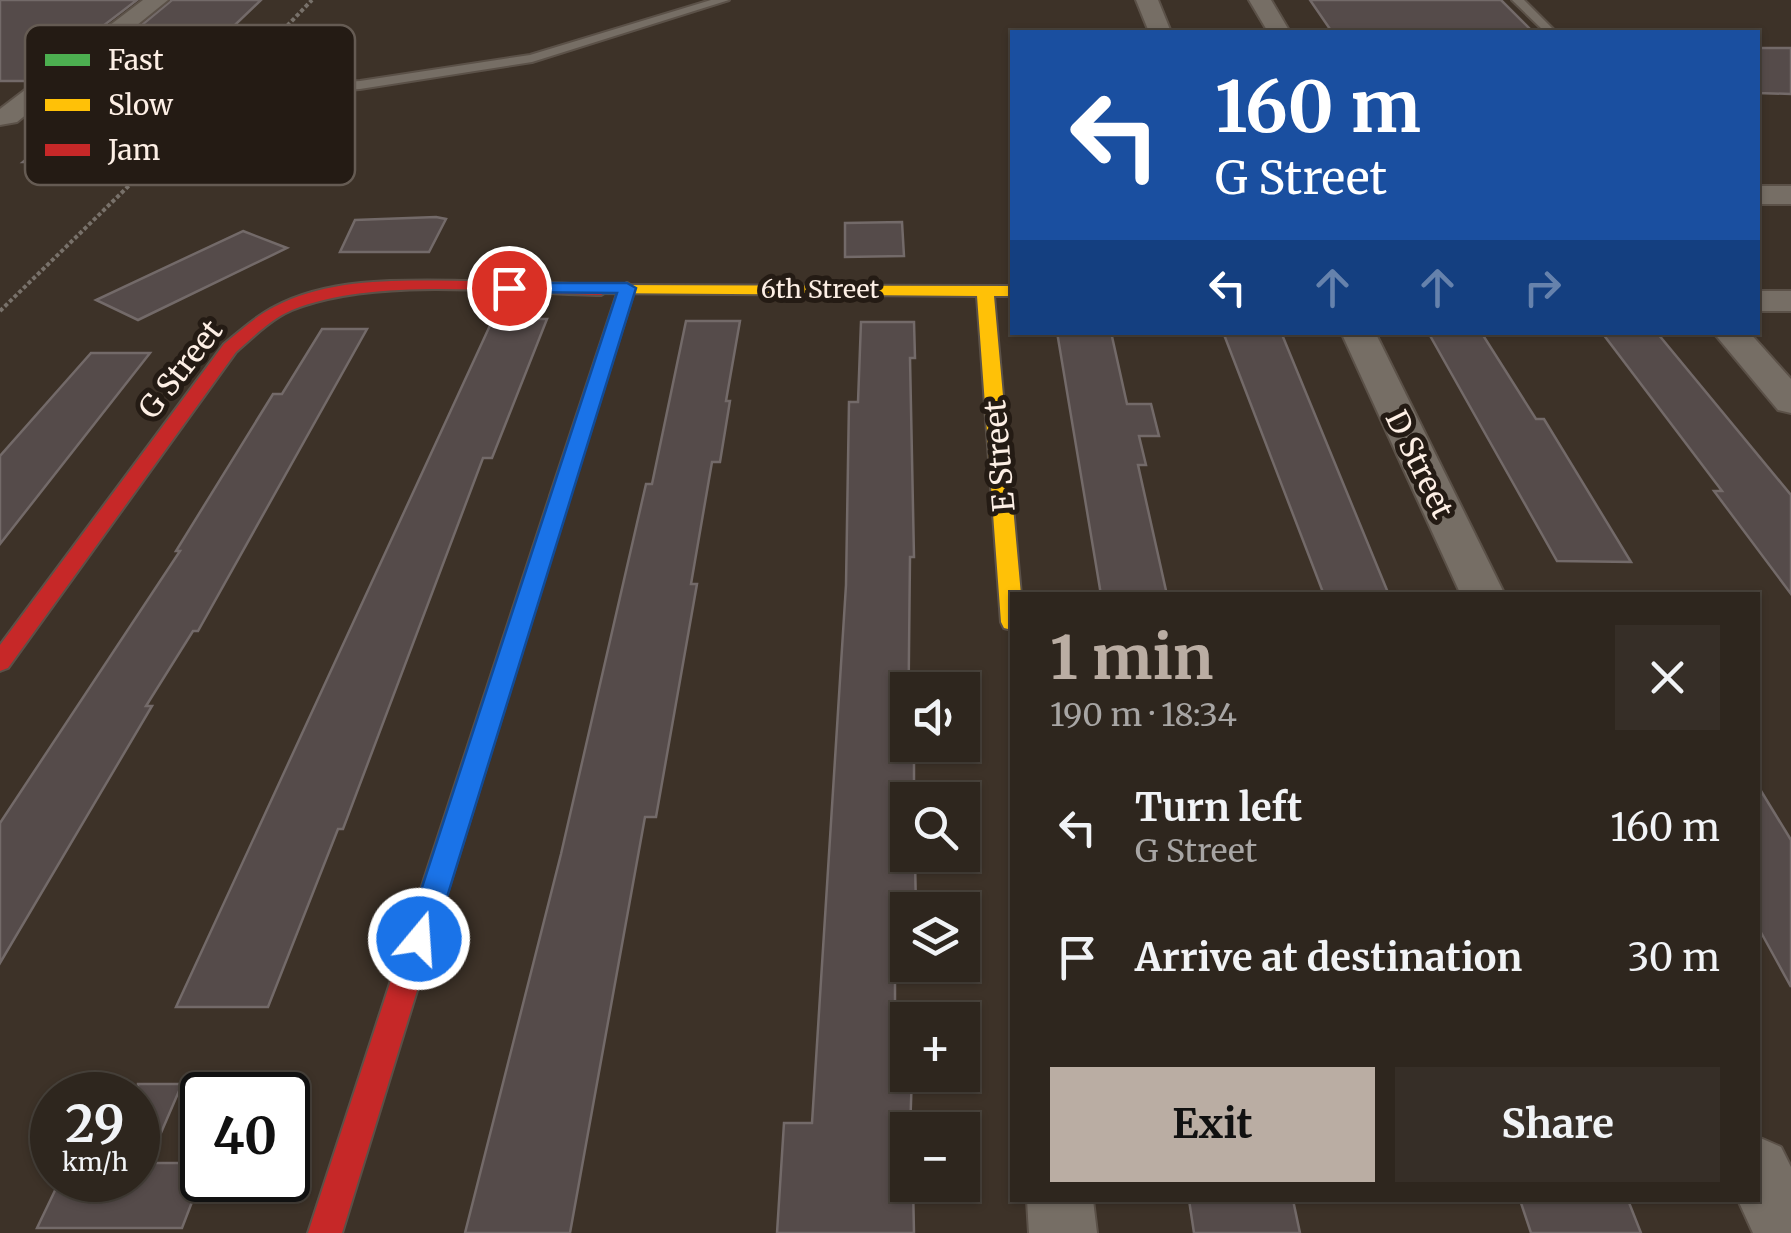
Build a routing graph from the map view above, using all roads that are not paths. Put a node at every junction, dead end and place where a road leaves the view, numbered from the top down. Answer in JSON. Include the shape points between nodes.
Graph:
{"nodes":[{"id":1,"x":157,"y":0,"type":"edge"},
{"id":2,"x":723,"y":0,"type":"edge"},
{"id":3,"x":1146,"y":0,"type":"edge"},
{"id":4,"x":1260,"y":0,"type":"edge"},
{"id":5,"x":1518,"y":0,"type":"edge"},
{"id":6,"x":124,"y":25,"type":"edge"},
{"id":7,"x":1159,"y":30,"type":"edge"},
{"id":8,"x":1278,"y":30,"type":"edge"},
{"id":9,"x":1549,"y":30,"type":"edge"},
{"id":10,"x":355,"y":85,"type":"edge"},
{"id":11,"x":25,"y":100,"type":"edge"},
{"id":12,"x":4,"y":116,"type":"edge"},
{"id":13,"x":1760,"y":195,"type":"edge"},
{"id":14,"x":1791,"y":195,"type":"edge"},
{"id":15,"x":627,"y":288,"type":"junction"},
{"id":16,"x":985,"y":290,"type":"junction"},
{"id":17,"x":1010,"y":291,"type":"edge"},
{"id":18,"x":1760,"y":301,"type":"edge"},
{"id":19,"x":1791,"y":301,"type":"edge"},
{"id":20,"x":1359,"y":335,"type":"edge"},
{"id":21,"x":1733,"y":335,"type":"edge"},
{"id":22,"x":1791,"y":402,"type":"edge"},
{"id":23,"x":1482,"y":592,"type":"edge"},
{"id":24,"x":1010,"y":597,"type":"edge"},
{"id":25,"x":0,"y":662,"type":"edge"},
{"id":26,"x":1760,"y":1174,"type":"edge"},
{"id":27,"x":1060,"y":1202,"type":"edge"},
{"id":28,"x":325,"y":1233,"type":"edge"},
{"id":29,"x":1063,"y":1233,"type":"edge"},
{"id":30,"x":1788,"y":1233,"type":"edge"}],
"edges":[{"from":1,"to":6,"type":"street"},
{"from":2,"to":10,"type":"lane","via":[[532,58]]},
{"from":3,"to":7,"type":"street"},
{"from":4,"to":8,"type":"street"},
{"from":5,"to":9,"type":"lane"},
{"from":11,"to":12,"type":"street"},
{"from":13,"to":14,"type":"street"},
{"from":15,"to":16,"type":"street","name":"6th Street"},
{"from":15,"to":25,"type":"street","name":"G Street","via":[[354,289],[266,315],[230,348]]},
{"from":15,"to":28,"type":"street"},
{"from":16,"to":17,"type":"street","name":"6th Street"},
{"from":16,"to":24,"type":"street","name":"E Street"},
{"from":18,"to":19,"type":"street"},
{"from":20,"to":23,"type":"street","name":"D Street"},
{"from":21,"to":22,"type":"street"},
{"from":26,"to":30,"type":"street"},
{"from":27,"to":29,"type":"street"}]}
